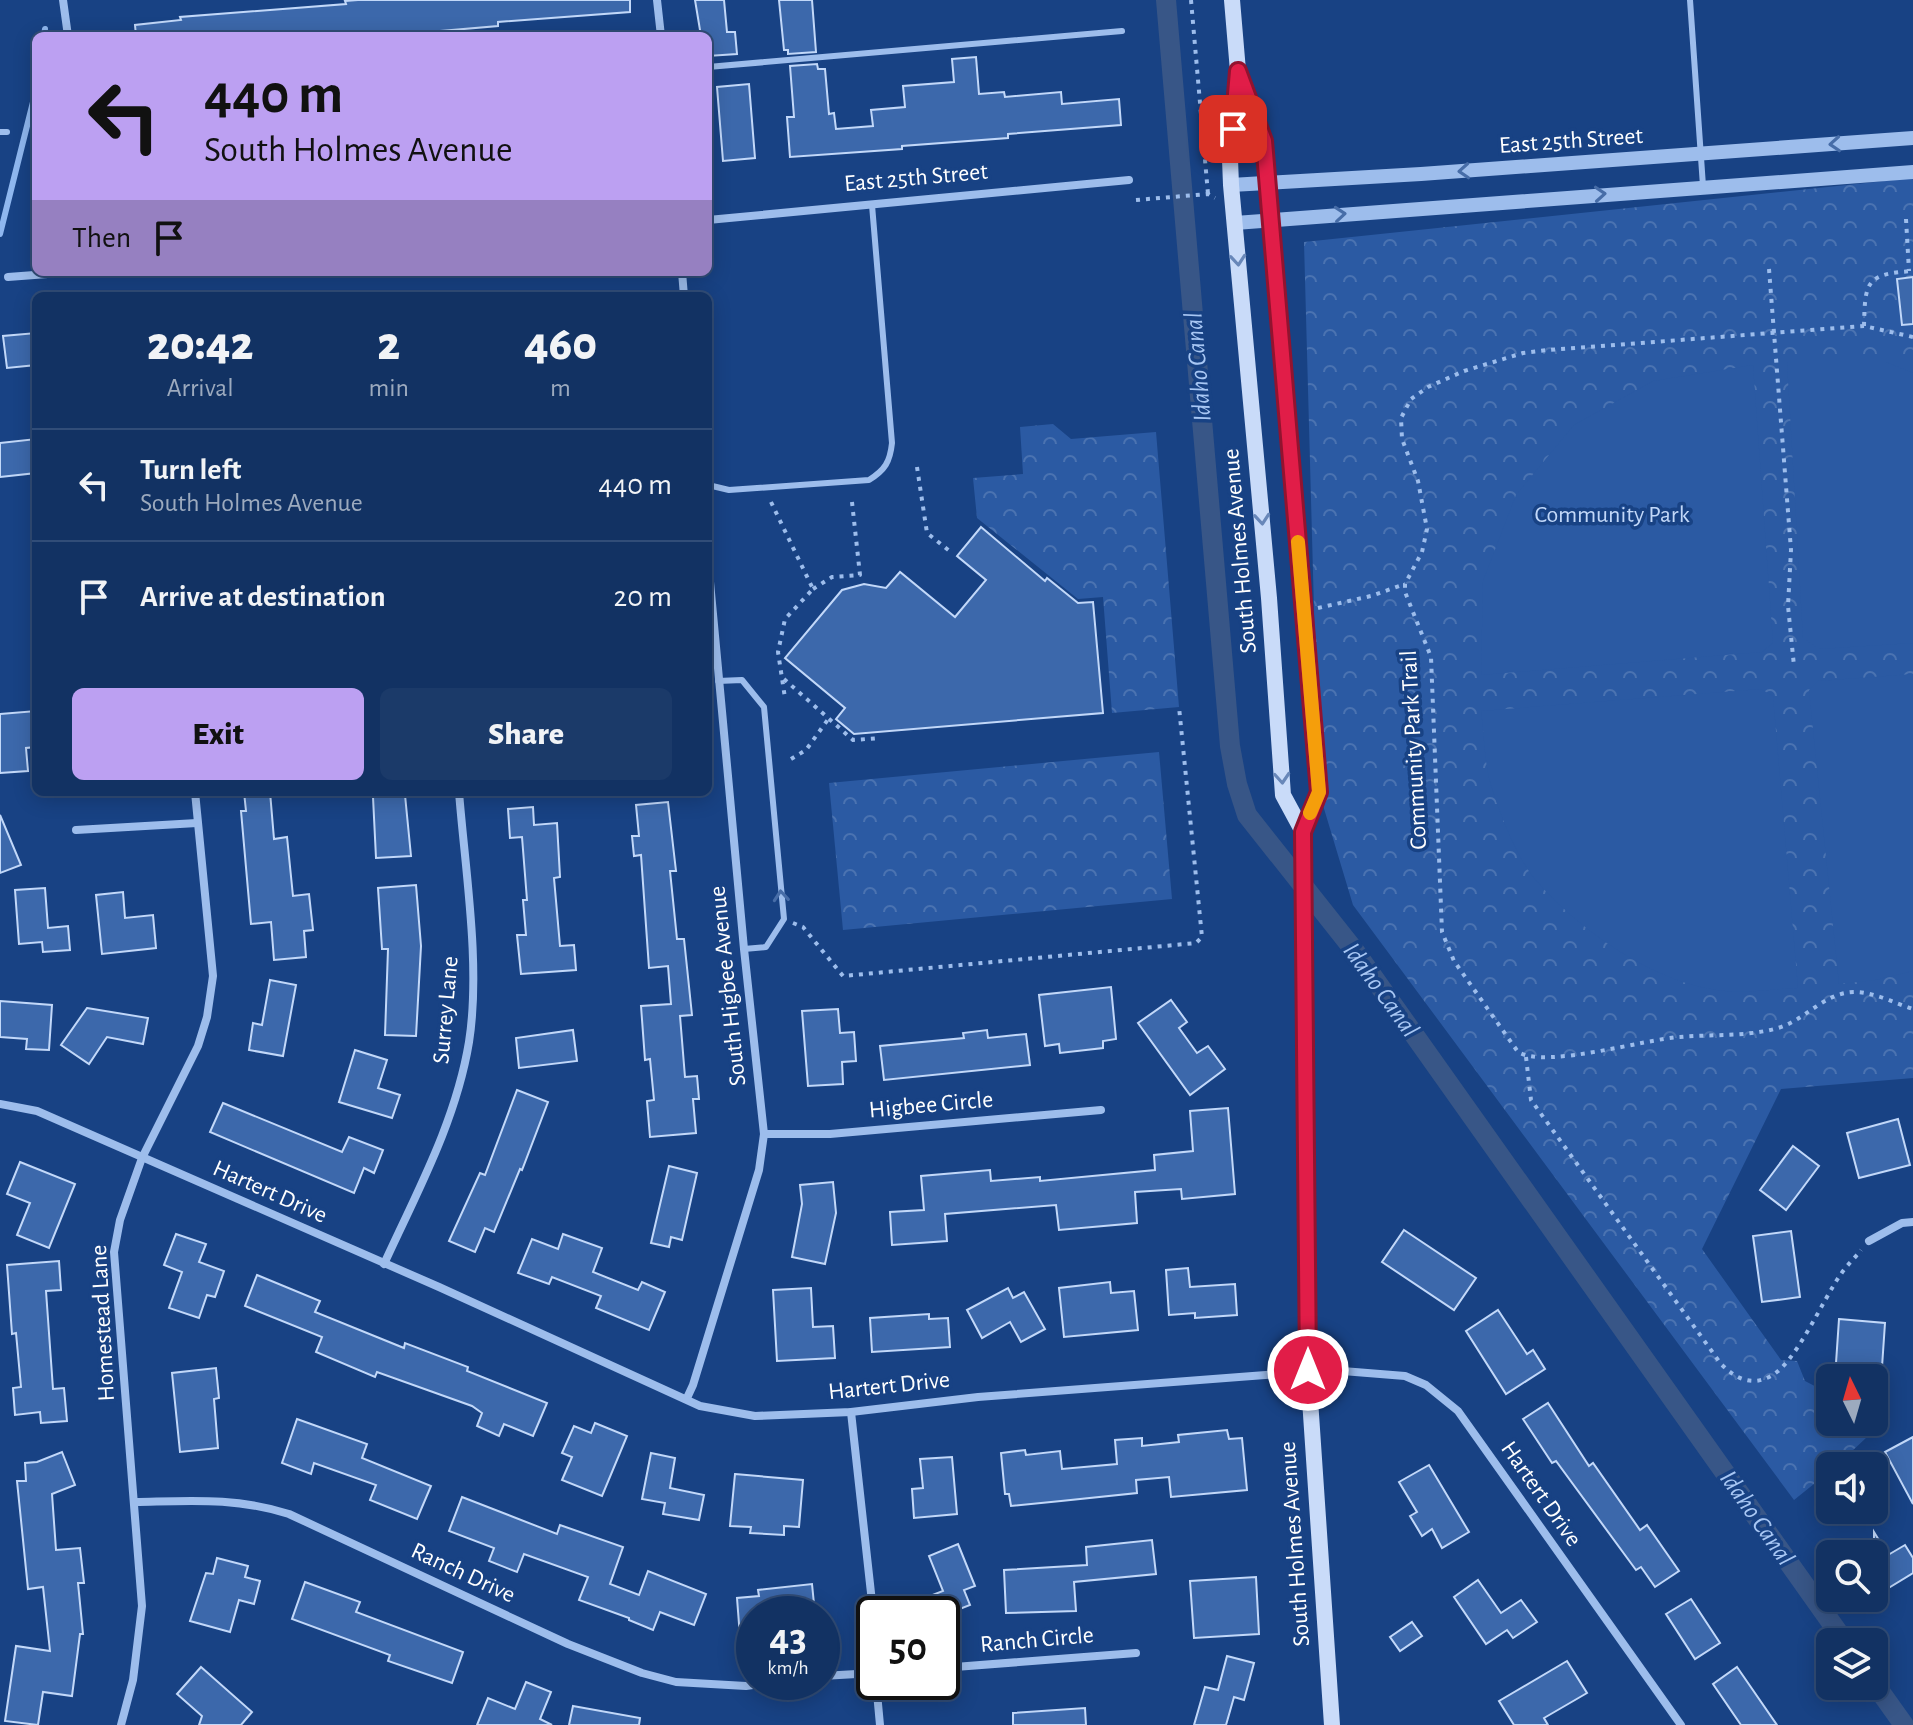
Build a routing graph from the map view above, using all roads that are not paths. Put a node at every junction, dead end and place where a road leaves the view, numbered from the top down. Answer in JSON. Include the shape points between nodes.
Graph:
{"nodes":[{"id":1,"x":63,"y":0,"type":"edge"},
{"id":2,"x":657,"y":0,"type":"edge"},
{"id":3,"x":1232,"y":0,"type":"edge"},
{"id":4,"x":1690,"y":0,"type":"edge"},
{"id":5,"x":1122,"y":31,"type":"dead end"},
{"id":6,"x":67,"y":32,"type":"edge"},
{"id":7,"x":661,"y":32,"type":"edge"},
{"id":8,"x":712,"y":67,"type":"edge"},
{"id":9,"x":1238,"y":71,"type":"junction"},
{"id":10,"x":1913,"y":138,"type":"edge"},
{"id":11,"x":1701,"y":154,"type":"junction"},
{"id":12,"x":1913,"y":172,"type":"edge"},
{"id":13,"x":1129,"y":180,"type":"dead end"},
{"id":14,"x":1267,"y":183,"type":"junction"},
{"id":15,"x":1231,"y":185,"type":"junction"},
{"id":16,"x":1703,"y":186,"type":"junction"},
{"id":17,"x":872,"y":205,"type":"junction"},
{"id":18,"x":712,"y":220,"type":"edge"},
{"id":19,"x":1271,"y":220,"type":"junction"},
{"id":20,"x":1235,"y":223,"type":"junction"},
{"id":21,"x":32,"y":275,"type":"edge"},
{"id":22,"x":8,"y":277,"type":"dead end"},
{"id":23,"x":712,"y":486,"type":"edge"},
{"id":24,"x":712,"y":608,"type":"edge"},
{"id":25,"x":718,"y":681,"type":"junction"},
{"id":26,"x":195,"y":796,"type":"edge"},
{"id":27,"x":459,"y":796,"type":"edge"},
{"id":28,"x":197,"y":823,"type":"junction"},
{"id":29,"x":76,"y":830,"type":"dead end"},
{"id":30,"x":1303,"y":832,"type":"junction"},
{"id":31,"x":744,"y":949,"type":"junction"},
{"id":32,"x":0,"y":1104,"type":"edge"},
{"id":33,"x":1101,"y":1110,"type":"dead end"},
{"id":34,"x":764,"y":1134,"type":"junction"},
{"id":35,"x":142,"y":1158,"type":"junction"},
{"id":36,"x":1913,"y":1222,"type":"edge"},
{"id":37,"x":1869,"y":1241,"type":"road end"},
{"id":38,"x":384,"y":1264,"type":"junction"},
{"id":39,"x":1308,"y":1370,"type":"junction"},
{"id":40,"x":687,"y":1398,"type":"junction"},
{"id":41,"x":851,"y":1412,"type":"junction"},
{"id":42,"x":135,"y":1502,"type":"junction"},
{"id":43,"x":871,"y":1596,"type":"edge"},
{"id":44,"x":1136,"y":1653,"type":"dead end"},
{"id":45,"x":960,"y":1667,"type":"edge"},
{"id":46,"x":736,"y":1685,"type":"edge"},
{"id":47,"x":878,"y":1700,"type":"edge"},
{"id":48,"x":1678,"y":1721,"type":"edge"},
{"id":49,"x":121,"y":1725,"type":"edge"},
{"id":50,"x":880,"y":1725,"type":"edge"},
{"id":51,"x":1332,"y":1725,"type":"edge"},
{"id":52,"x":1665,"y":1725,"type":"edge"}],
"edges":[{"from":1,"to":6,"type":"street"},
{"from":2,"to":7,"type":"street"},
{"from":3,"to":9,"type":"main road","name":"South Holmes Avenue"},
{"from":4,"to":11,"type":"lane"},
{"from":5,"to":8,"type":"lane"},
{"from":9,"to":14,"type":"main road","name":"South Holmes Avenue","via":[[1264,141]]},
{"from":9,"to":15,"type":"main road","name":"South Holmes Avenue"},
{"from":10,"to":11,"type":"street","name":"East 25th Street","one_way":true},
{"from":11,"to":14,"type":"street","name":"East 25th Street","one_way":true},
{"from":11,"to":16,"type":"lane"},
{"from":12,"to":16,"type":"street"},
{"from":13,"to":17,"type":"street","name":"East 25th Street"},
{"from":14,"to":15,"type":"street","name":"East 25th Street"},
{"from":14,"to":19,"type":"main road","name":"South Holmes Avenue"},
{"from":15,"to":20,"type":"main road","name":"South Holmes Avenue"},
{"from":19,"to":16,"type":"street","one_way":true},
{"from":17,"to":18,"type":"street","name":"East 25th Street"},
{"from":17,"to":23,"type":"lane","via":[[891,459],[869,480],[729,490]]},
{"from":19,"to":20,"type":"street"},
{"from":19,"to":30,"type":"main road","name":"South Holmes Avenue","via":[[1319,792]]},
{"from":20,"to":30,"type":"main road","name":"South Holmes Avenue","one_way":true,"via":[[1283,795]]},
{"from":21,"to":22,"type":"street"},
{"from":24,"to":25,"type":"street","name":"South Higbee Avenue"},
{"from":25,"to":31,"type":"street","name":"South Higbee Avenue"},
{"from":31,"to":25,"type":"lane","one_way":true,"via":[[766,947],[784,919],[764,707],[742,680]]},
{"from":26,"to":28,"type":"street","name":"Homestead Lane"},
{"from":27,"to":38,"type":"street","name":"Surrey Lane","via":[[473,959],[469,1040],[440,1143]]},
{"from":28,"to":29,"type":"street"},
{"from":28,"to":35,"type":"street","name":"Homestead Lane","via":[[213,976],[207,1017]]},
{"from":30,"to":39,"type":"main road","name":"South Holmes Avenue"},
{"from":31,"to":34,"type":"street","name":"South Higbee Avenue"},
{"from":32,"to":35,"type":"street","name":"Hartert Drive","via":[[37,1111]]},
{"from":33,"to":34,"type":"street","name":"Higbee Circle","via":[[830,1134]]},
{"from":34,"to":40,"type":"street","name":"South Higbee Avenue","via":[[759,1170]]},
{"from":35,"to":38,"type":"street","name":"Hartert Drive"},
{"from":35,"to":42,"type":"street","name":"Homestead Lane","via":[[114,1252]]},
{"from":36,"to":37,"type":"street"},
{"from":38,"to":40,"type":"street","name":"Hartert Drive"},
{"from":39,"to":41,"type":"street","name":"Hartert Drive"},
{"from":39,"to":48,"type":"street","name":"Hartert Drive","via":[[1405,1376],[1426,1385],[1458,1411]]},
{"from":39,"to":51,"type":"main road","name":"South Holmes Avenue"},
{"from":40,"to":41,"type":"street","name":"Hartert Drive","via":[[700,1406],[755,1416]]},
{"from":41,"to":43,"type":"street"},
{"from":42,"to":46,"type":"street","name":"Ranch Drive","via":[[235,1500],[262,1505],[642,1673],[676,1682]]},
{"from":42,"to":49,"type":"street","name":"Homestead Lane","via":[[142,1606]]},
{"from":44,"to":45,"type":"street","name":"Ranch Circle"},
{"from":47,"to":50,"type":"street"},
{"from":48,"to":52,"type":"street","name":"Hartert Drive"}]}
